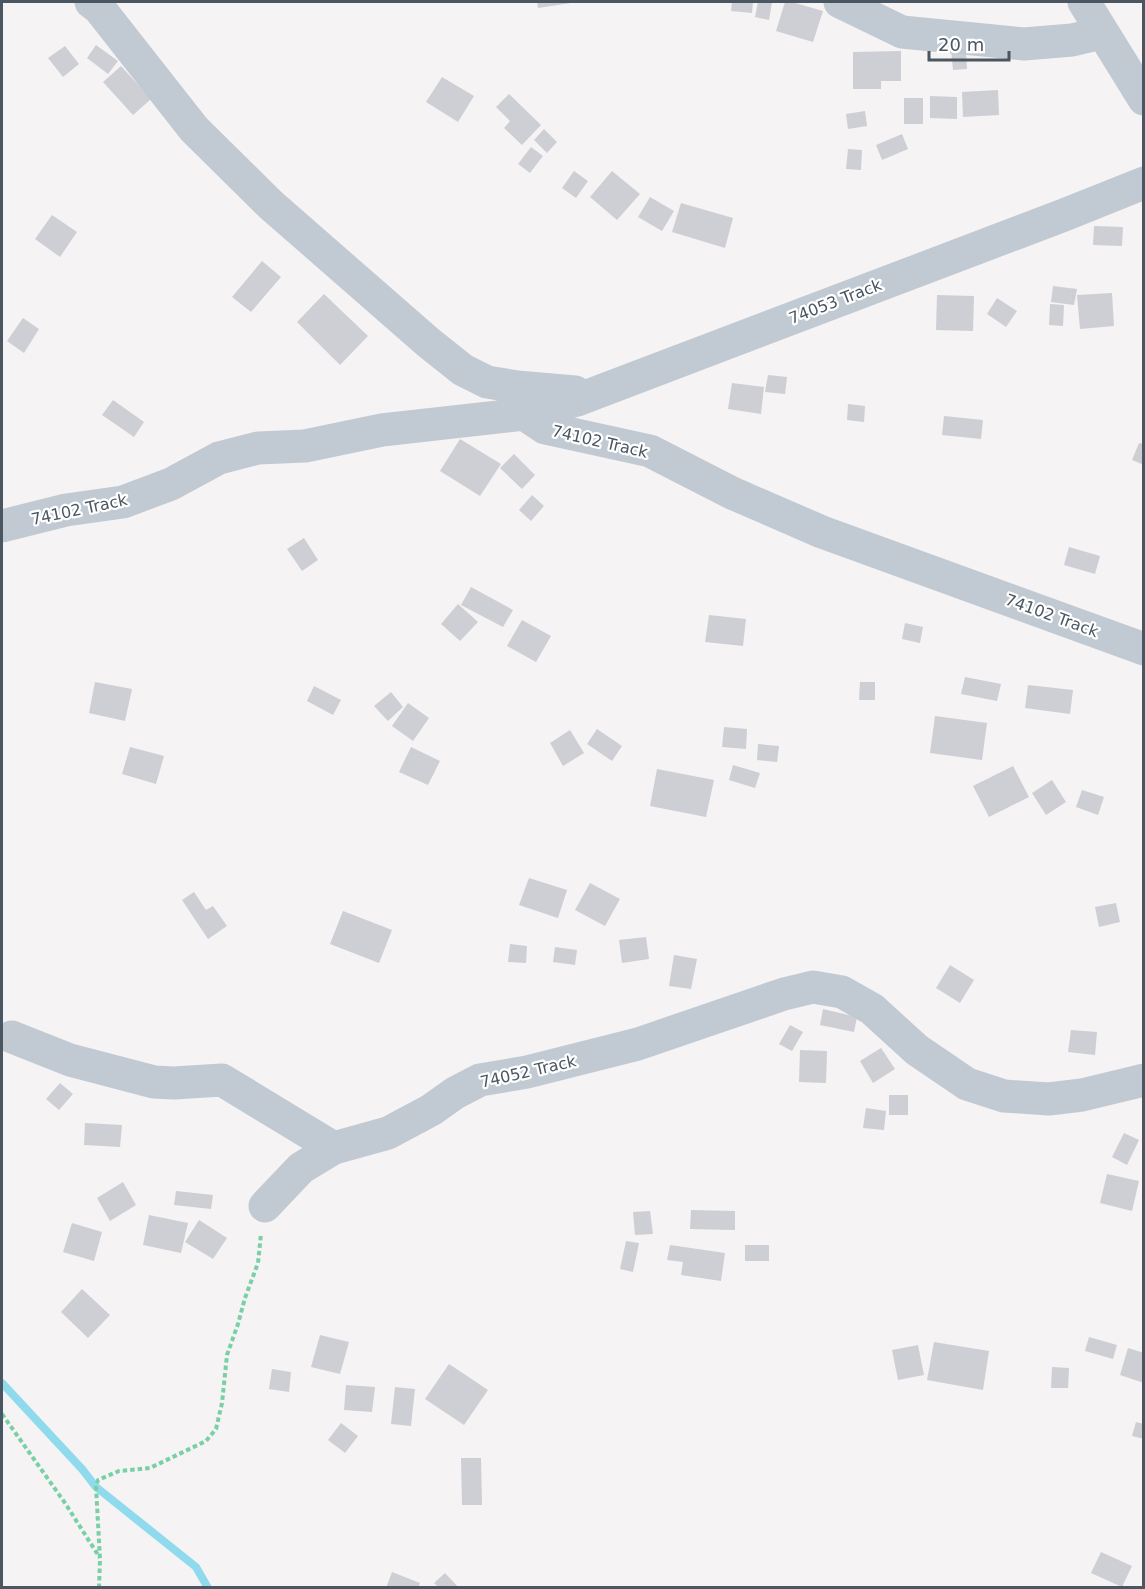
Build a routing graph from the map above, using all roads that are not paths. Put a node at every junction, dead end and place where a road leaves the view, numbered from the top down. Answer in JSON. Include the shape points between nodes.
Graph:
{"nodes":[{"id":1,"x":91,"y":2,"type":"edge"},
{"id":2,"x":840,"y":2,"type":"edge"},
{"id":3,"x":1084,"y":2,"type":"edge"},
{"id":4,"x":1102,"y":33,"type":"junction"},
{"id":5,"x":1143,"y":99,"type":"edge"},
{"id":6,"x":1143,"y":183,"type":"edge"},
{"id":7,"x":591,"y":393,"type":"junction"},
{"id":8,"x":524,"y":414,"type":"junction"},
{"id":9,"x":2,"y":526,"type":"edge"},
{"id":10,"x":1143,"y":649,"type":"edge"},
{"id":11,"x":12,"y":1037,"type":"dead end"},
{"id":12,"x":1143,"y":1080,"type":"edge"},
{"id":13,"x":334,"y":1148,"type":"junction"},
{"id":14,"x":265,"y":1206,"type":"road end"}],
"edges":[{"from":1,"to":7,"type":"street","via":[[194,129],[271,205],[463,370],[487,382]]},
{"from":2,"to":4,"type":"street","via":[[902,32],[1024,44]]},
{"from":3,"to":4,"type":"street"},
{"from":4,"to":5,"type":"street"},
{"from":6,"to":7,"type":"street","name":"74053 Track"},
{"from":7,"to":8,"type":"street","name":"74053 Track"},
{"from":8,"to":9,"type":"street","name":"74102 Track","via":[[414,425],[305,446],[258,448],[219,458],[171,484],[123,502],[66,510]]},
{"from":8,"to":10,"type":"street","name":"74102 Track","via":[[545,428],[650,451],[732,493],[822,532]]},
{"from":11,"to":13,"type":"street","via":[[70,1060],[154,1082],[222,1080]]},
{"from":12,"to":13,"type":"street","name":"74052 Track","via":[[1049,1099],[1004,1096],[967,1084],[917,1050],[872,1009],[842,992],[813,987],[638,1044],[480,1080],[388,1133]]},
{"from":13,"to":14,"type":"street","name":"74052 Track","via":[[300,1168]]}]}
